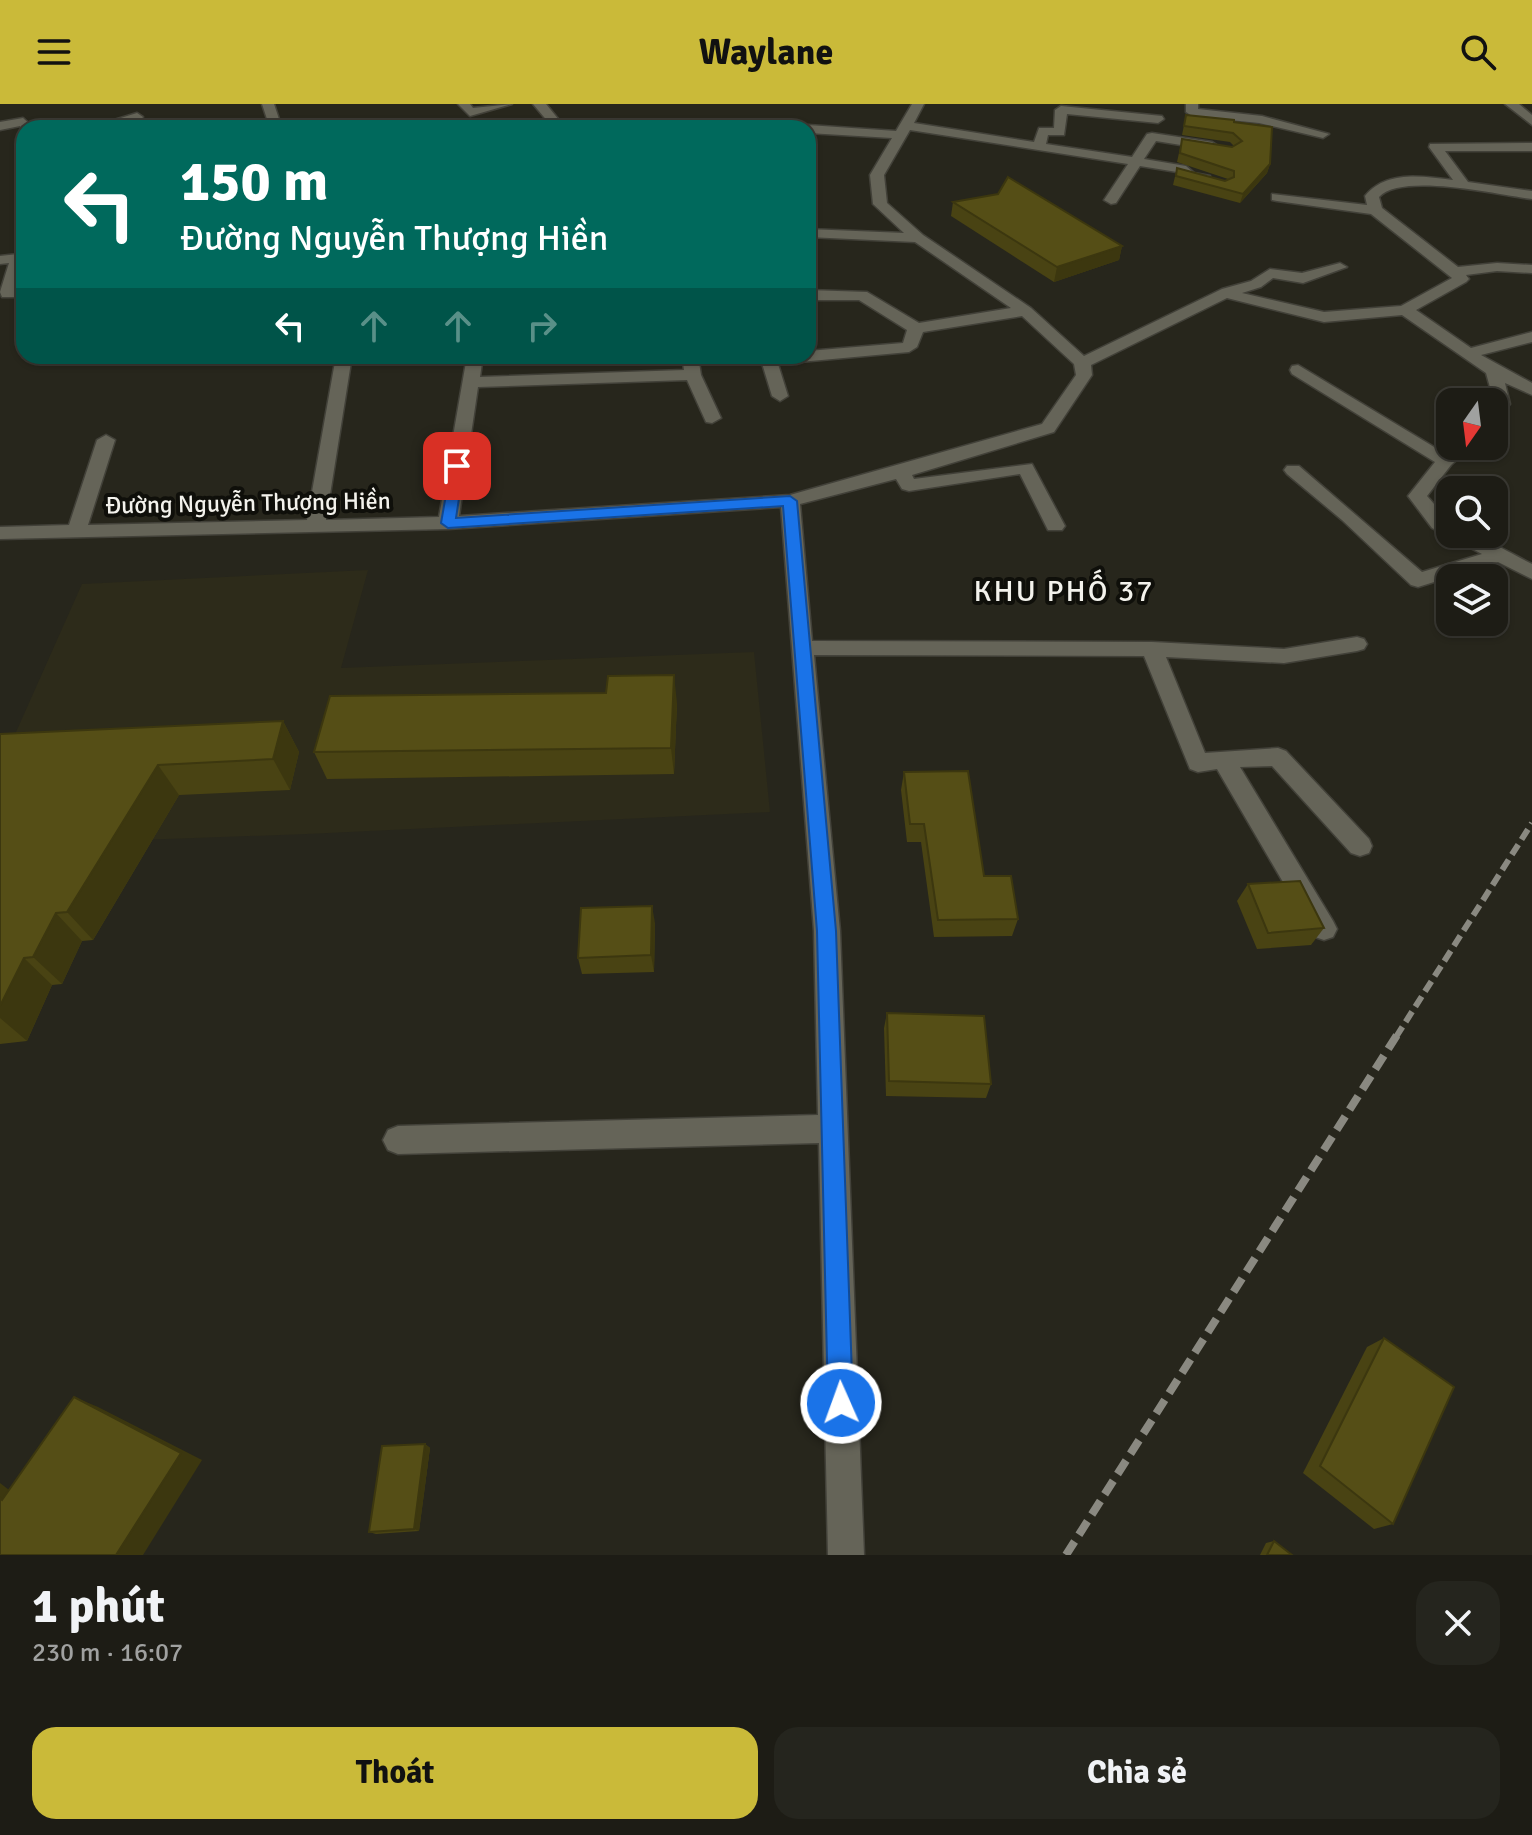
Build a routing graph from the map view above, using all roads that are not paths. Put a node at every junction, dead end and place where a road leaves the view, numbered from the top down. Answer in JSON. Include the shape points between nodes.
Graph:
{"nodes":[{"id":1,"x":506,"y":104,"type":"edge"},
{"id":2,"x":539,"y":104,"type":"edge"},
{"id":3,"x":918,"y":104,"type":"edge"},
{"id":4,"x":1511,"y":104,"type":"edge"},
{"id":5,"x":467,"y":108,"type":"edge"},
{"id":6,"x":1192,"y":108,"type":"edge"},
{"id":7,"x":137,"y":117,"type":"dead end"},
{"id":8,"x":1158,"y":119,"type":"dead end"},
{"id":9,"x":125,"y":120,"type":"edge"},
{"id":10,"x":553,"y":120,"type":"dead end"},
{"id":11,"x":1532,"y":121,"type":"edge"},
{"id":12,"x":816,"y":129,"type":"edge"},
{"id":13,"x":902,"y":130,"type":"junction"},
{"id":14,"x":1323,"y":134,"type":"dead end"},
{"id":15,"x":1039,"y":146,"type":"junction"},
{"id":16,"x":1532,"y":147,"type":"edge"},
{"id":17,"x":1230,"y":149,"type":"edge"},
{"id":18,"x":1135,"y":162,"type":"junction"},
{"id":19,"x":1223,"y":183,"type":"edge"},
{"id":20,"x":1465,"y":187,"type":"junction"},
{"id":21,"x":1532,"y":195,"type":"edge"},
{"id":22,"x":1277,"y":197,"type":"dead end"},
{"id":23,"x":1111,"y":200,"type":"dead end"},
{"id":24,"x":1375,"y":210,"type":"junction"},
{"id":25,"x":816,"y":233,"type":"edge"},
{"id":26,"x":918,"y":238,"type":"junction"},
{"id":27,"x":1258,"y":257,"type":"dead end"},
{"id":28,"x":16,"y":265,"type":"edge"},
{"id":29,"x":1340,"y":267,"type":"dead end"},
{"id":30,"x":1532,"y":269,"type":"edge"},
{"id":31,"x":1455,"y":272,"type":"junction"},
{"id":32,"x":1270,"y":273,"type":"junction"},
{"id":33,"x":16,"y":293,"type":"edge"},
{"id":34,"x":1225,"y":293,"type":"junction"},
{"id":35,"x":816,"y":295,"type":"edge"},
{"id":36,"x":1405,"y":310,"type":"junction"},
{"id":37,"x":1025,"y":311,"type":"junction"},
{"id":38,"x":916,"y":328,"type":"junction"},
{"id":39,"x":1532,"y":337,"type":"edge"},
{"id":40,"x":1469,"y":353,"type":"junction"},
{"id":41,"x":816,"y":354,"type":"edge"},
{"id":42,"x":1082,"y":363,"type":"junction"},
{"id":43,"x":343,"y":364,"type":"edge"},
{"id":44,"x":474,"y":364,"type":"edge"},
{"id":45,"x":691,"y":364,"type":"edge"},
{"id":46,"x":770,"y":364,"type":"edge"},
{"id":47,"x":1298,"y":370,"type":"dead end"},
{"id":48,"x":1494,"y":371,"type":"junction"},
{"id":49,"x":693,"y":375,"type":"junction"},
{"id":50,"x":472,"y":382,"type":"junction"},
{"id":51,"x":1498,"y":388,"type":"edge"},
{"id":52,"x":1532,"y":390,"type":"edge"},
{"id":53,"x":780,"y":396,"type":"dead end"},
{"id":54,"x":712,"y":418,"type":"dead end"},
{"id":55,"x":106,"y":440,"type":"dead end"},
{"id":56,"x":1445,"y":461,"type":"joint"},
{"id":57,"x":1293,"y":470,"type":"dead end"},
{"id":58,"x":901,"y":472,"type":"junction"},
{"id":59,"x":790,"y":501,"type":"junction"},
{"id":60,"x":1436,"y":520,"type":"edge"},
{"id":61,"x":448,"y":523,"type":"junction"},
{"id":62,"x":315,"y":526,"type":"junction"},
{"id":63,"x":1055,"y":526,"type":"dead end"},
{"id":64,"x":77,"y":530,"type":"junction"},
{"id":65,"x":0,"y":533,"type":"edge"},
{"id":66,"x":1487,"y":548,"type":"edge"},
{"id":67,"x":1501,"y":555,"type":"junction"},
{"id":68,"x":1532,"y":572,"type":"edge"},
{"id":69,"x":1357,"y":644,"type":"dead end"},
{"id":70,"x":804,"y":648,"type":"junction"},
{"id":71,"x":1152,"y":649,"type":"junction"},
{"id":72,"x":1223,"y":759,"type":"junction"},
{"id":73,"x":1360,"y":846,"type":"dead end"},
{"id":74,"x":1324,"y":929,"type":"edge"},
{"id":75,"x":831,"y":1129,"type":"junction"},
{"id":76,"x":398,"y":1140,"type":"dead end"},
{"id":77,"x":846,"y":1555,"type":"edge"}],
"edges":[{"from":1,"to":5,"type":"street"},
{"from":2,"to":10,"type":"street"},
{"from":3,"to":13,"type":"street"},
{"from":4,"to":11,"type":"street"},
{"from":6,"to":14,"type":"street"},
{"from":7,"to":9,"type":"street"},
{"from":8,"to":15,"type":"street","via":[[1061,110],[1060,132],[1043,131]]},
{"from":12,"to":13,"type":"street"},
{"from":13,"to":15,"type":"street"},
{"from":13,"to":26,"type":"street","via":[[877,175],[880,204]]},
{"from":15,"to":18,"type":"street"},
{"from":16,"to":20,"type":"street","via":[[1435,147]]},
{"from":17,"to":18,"type":"street","via":[[1152,137]]},
{"from":18,"to":19,"type":"street"},
{"from":18,"to":23,"type":"street"},
{"from":20,"to":21,"type":"street"},
{"from":20,"to":24,"type":"street","via":[[1383,184],[1372,196]]},
{"from":22,"to":24,"type":"street"},
{"from":24,"to":31,"type":"street"},
{"from":25,"to":26,"type":"street"},
{"from":26,"to":37,"type":"street"},
{"from":27,"to":32,"type":"street"},
{"from":28,"to":33,"type":"street","via":[[7,294]]},
{"from":29,"to":32,"type":"street","via":[[1303,278]]},
{"from":30,"to":31,"type":"street"},
{"from":31,"to":36,"type":"street","via":[[1461,279]]},
{"from":32,"to":34,"type":"street","via":[[1256,284]]},
{"from":34,"to":36,"type":"street","via":[[1324,317]]},
{"from":34,"to":42,"type":"street"},
{"from":35,"to":38,"type":"street","via":[[862,295]]},
{"from":36,"to":40,"type":"street"},
{"from":37,"to":38,"type":"street"},
{"from":37,"to":42,"type":"street"},
{"from":38,"to":41,"type":"street","via":[[909,347]]},
{"from":39,"to":40,"type":"street"},
{"from":40,"to":48,"type":"street"},
{"from":42,"to":58,"type":"street","name":"Đường Nguyễn Thượng Hiền","via":[[1084,375],[1048,428]]},
{"from":43,"to":62,"type":"street"},
{"from":44,"to":50,"type":"street"},
{"from":45,"to":49,"type":"street"},
{"from":46,"to":53,"type":"street"},
{"from":47,"to":56,"type":"street"},
{"from":48,"to":51,"type":"street"},
{"from":48,"to":52,"type":"street"},
{"from":49,"to":50,"type":"street"},
{"from":49,"to":54,"type":"street"},
{"from":50,"to":61,"type":"street"},
{"from":55,"to":64,"type":"street"},
{"from":56,"to":60,"type":"street","via":[[1417,496]]},
{"from":57,"to":67,"type":"street","via":[[1418,580]]},
{"from":58,"to":59,"type":"street","name":"Đường Nguyễn Thượng Hiền"},
{"from":58,"to":63,"type":"street","via":[[909,485],[1026,468]]},
{"from":59,"to":61,"type":"street","name":"Đường Nguyễn Thượng Hiền"},
{"from":59,"to":70,"type":"street"},
{"from":61,"to":62,"type":"street","name":"Đường Nguyễn Thượng Hiền"},
{"from":62,"to":64,"type":"street","name":"Đường Nguyễn Thượng Hiền"},
{"from":64,"to":65,"type":"street","name":"Đường Nguyễn Thượng Hiền"},
{"from":66,"to":67,"type":"street"},
{"from":67,"to":68,"type":"street"},
{"from":69,"to":71,"type":"street","via":[[1284,656]]},
{"from":70,"to":71,"type":"street"},
{"from":70,"to":75,"type":"street","via":[[827,931]]},
{"from":71,"to":72,"type":"street","via":[[1198,763]]},
{"from":72,"to":73,"type":"street","via":[[1278,757]]},
{"from":72,"to":74,"type":"street"},
{"from":75,"to":76,"type":"street"},
{"from":75,"to":77,"type":"street"}]}
